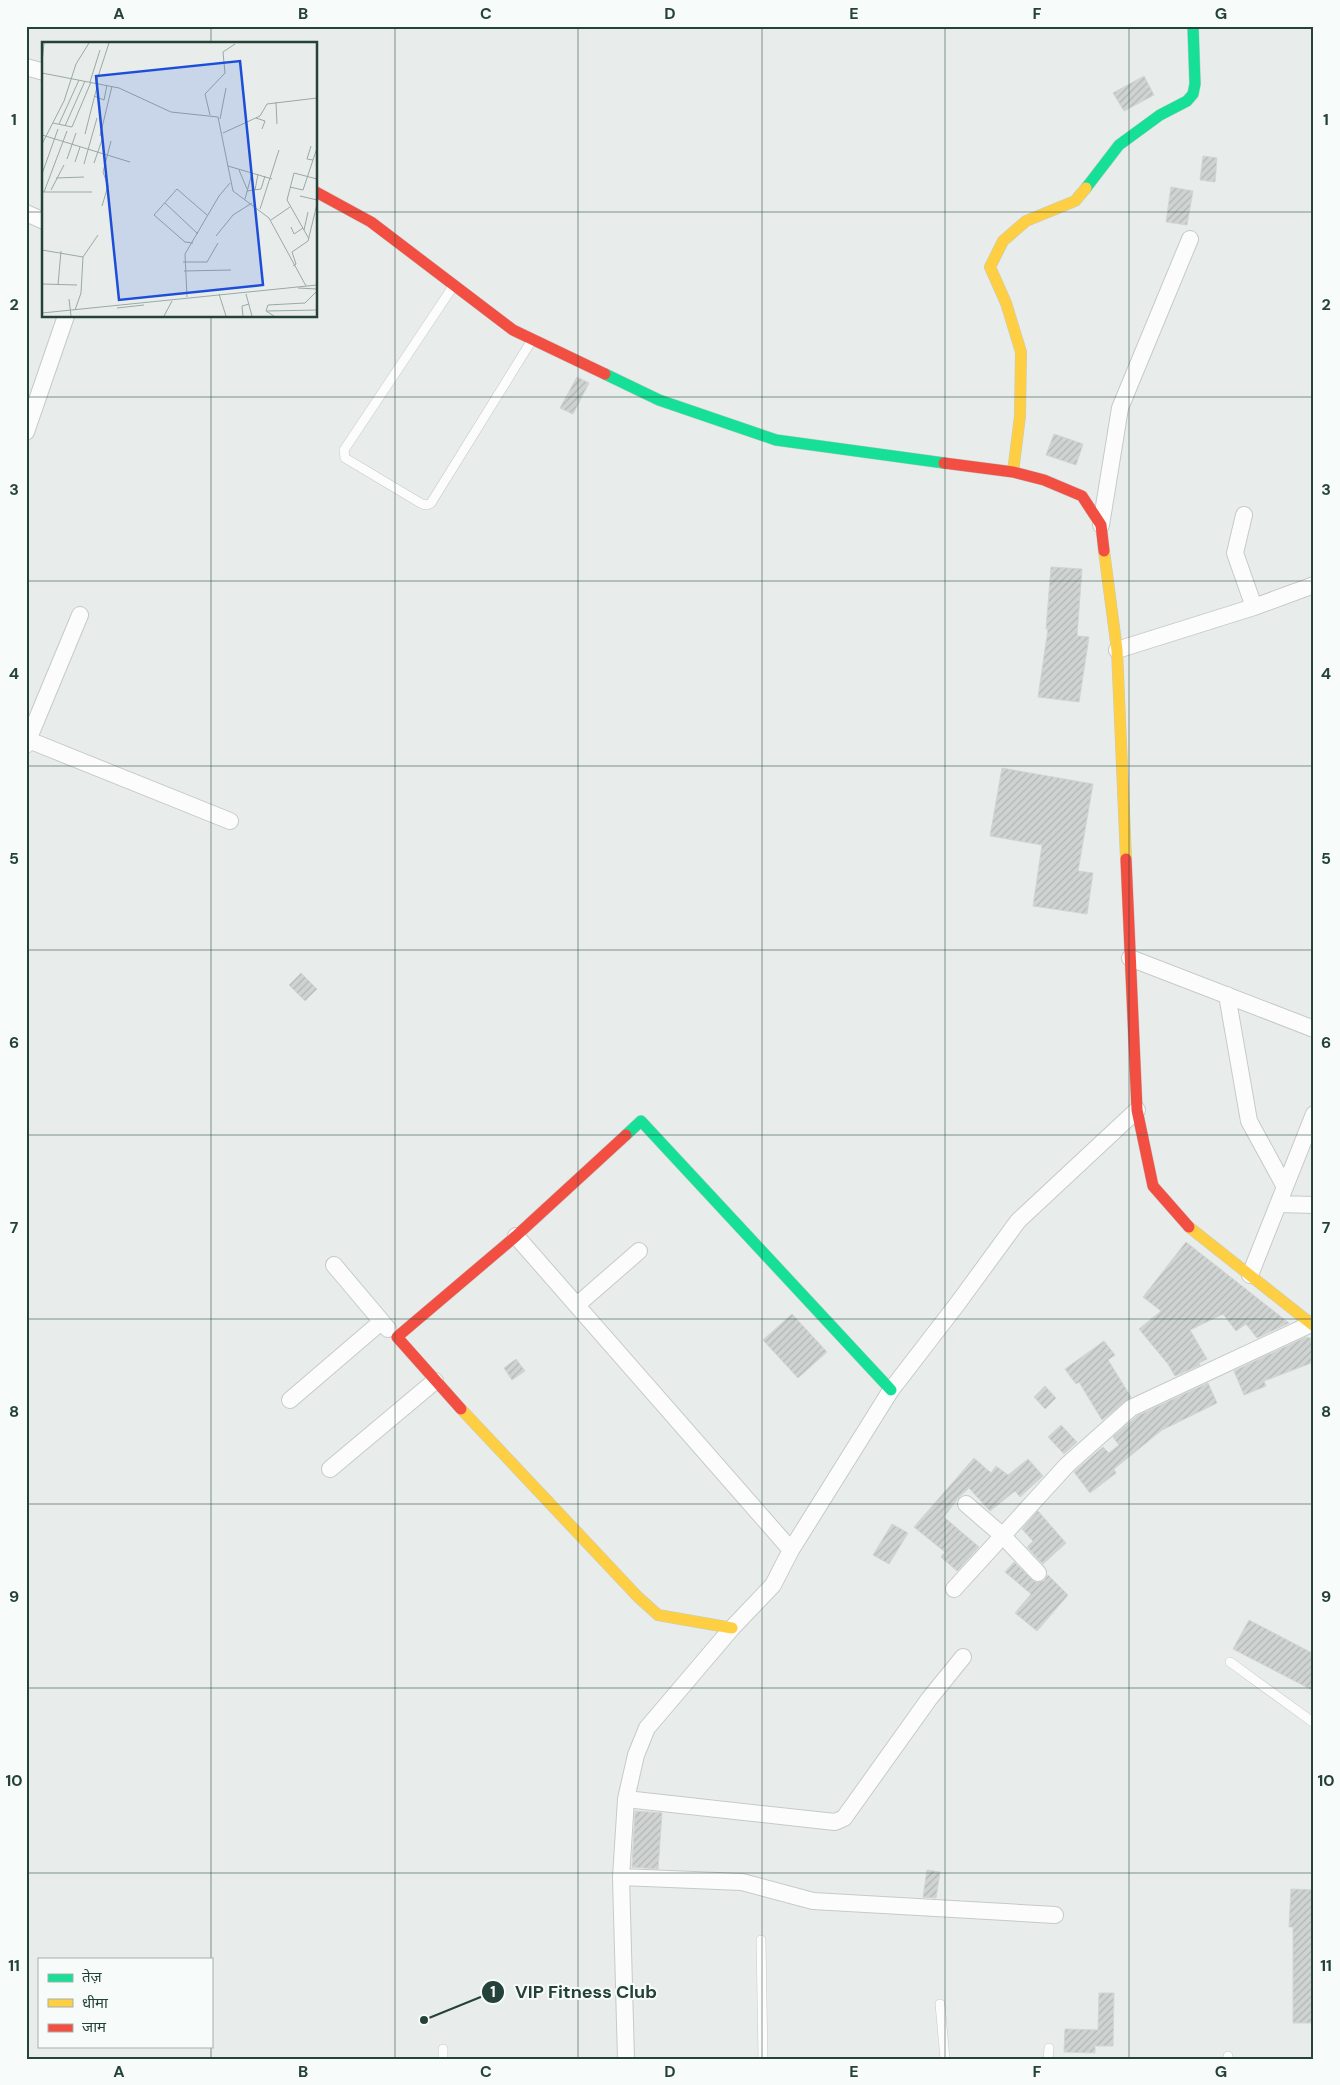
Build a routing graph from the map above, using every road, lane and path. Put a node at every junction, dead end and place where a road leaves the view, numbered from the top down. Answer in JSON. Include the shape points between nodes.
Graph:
{"nodes":[{"id":1,"x":1193,"y":26,"type":"edge"},
{"id":2,"x":26,"y":67,"type":"edge"},
{"id":3,"x":42,"y":71,"type":"edge"},
{"id":4,"x":318,"y":193,"type":"edge"},
{"id":5,"x":26,"y":213,"type":"edge"},
{"id":6,"x":42,"y":220,"type":"edge"},
{"id":7,"x":1190,"y":239,"type":"dead end"},
{"id":8,"x":454,"y":285,"type":"junction"},
{"id":9,"x":65,"y":318,"type":"edge"},
{"id":10,"x":532,"y":339,"type":"junction"},
{"id":11,"x":26,"y":432,"type":"edge"},
{"id":12,"x":1012,"y":472,"type":"junction"},
{"id":13,"x":1244,"y":515,"type":"dead end"},
{"id":14,"x":1101,"y":525,"type":"junction"},
{"id":15,"x":1314,"y":585,"type":"edge"},
{"id":16,"x":1254,"y":607,"type":"junction"},
{"id":17,"x":80,"y":615,"type":"dead end"},
{"id":18,"x":1117,"y":650,"type":"junction"},
{"id":19,"x":27,"y":742,"type":"edge"},
{"id":20,"x":230,"y":821,"type":"dead end"},
{"id":21,"x":1130,"y":958,"type":"junction"},
{"id":22,"x":1227,"y":995,"type":"junction"},
{"id":23,"x":1314,"y":1029,"type":"edge"},
{"id":24,"x":1137,"y":1110,"type":"junction"},
{"id":25,"x":1314,"y":1114,"type":"edge"},
{"id":26,"x":1285,"y":1188,"type":"junction"},
{"id":27,"x":1278,"y":1204,"type":"junction"},
{"id":28,"x":1314,"y":1204,"type":"edge"},
{"id":29,"x":516,"y":1236,"type":"junction"},
{"id":30,"x":639,"y":1251,"type":"dead end"},
{"id":31,"x":334,"y":1265,"type":"dead end"},
{"id":32,"x":1250,"y":1276,"type":"junction"},
{"id":33,"x":577,"y":1306,"type":"junction"},
{"id":34,"x":381,"y":1322,"type":"junction"},
{"id":35,"x":1312,"y":1325,"type":"edge"},
{"id":36,"x":397,"y":1337,"type":"junction"},
{"id":37,"x":435,"y":1381,"type":"junction"},
{"id":38,"x":891,"y":1390,"type":"junction"},
{"id":39,"x":290,"y":1400,"type":"dead end"},
{"id":40,"x":330,"y":1468,"type":"dead end"},
{"id":41,"x":966,"y":1504,"type":"dead end"},
{"id":42,"x":1003,"y":1536,"type":"junction"},
{"id":43,"x":792,"y":1550,"type":"junction"},
{"id":44,"x":1038,"y":1573,"type":"dead end"},
{"id":45,"x":954,"y":1589,"type":"dead end"},
{"id":46,"x":732,"y":1628,"type":"junction"},
{"id":47,"x":964,"y":1657,"type":"dead end"},
{"id":48,"x":1230,"y":1662,"type":"dead end"},
{"id":49,"x":1314,"y":1723,"type":"edge"},
{"id":50,"x":626,"y":1799,"type":"junction"},
{"id":51,"x":621,"y":1877,"type":"junction"},
{"id":52,"x":1055,"y":1915,"type":"dead end"},
{"id":53,"x":761,"y":1940,"type":"dead end"},
{"id":54,"x":940,"y":2004,"type":"dead end"},
{"id":55,"x":443,"y":2048,"type":"dead end"},
{"id":56,"x":1049,"y":2048,"type":"dead end"},
{"id":57,"x":443,"y":2059,"type":"edge"},
{"id":58,"x":626,"y":2059,"type":"edge"},
{"id":59,"x":763,"y":2059,"type":"edge"},
{"id":60,"x":944,"y":2059,"type":"edge"},
{"id":61,"x":1048,"y":2059,"type":"edge"}],
"edges":[{"from":1,"to":12,"type":"street","via":[[1193,94],[1119,145],[1075,201],[1026,221],[1003,241],[990,267],[1006,303],[1021,352],[1020,416]]},
{"from":2,"to":3,"type":"street"},
{"from":4,"to":8,"type":"street","via":[[371,222]]},
{"from":5,"to":6,"type":"street"},
{"from":7,"to":14,"type":"street","via":[[1120,408]]},
{"from":8,"to":10,"type":"street","via":[[513,330]]},
{"from":8,"to":10,"type":"lane","via":[[344,450],[345,458],[422,504],[431,503]]},
{"from":9,"to":11,"type":"street"},
{"from":10,"to":12,"type":"street","via":[[659,400],[776,440]]},
{"from":12,"to":14,"type":"street","via":[[1044,480],[1082,496]]},
{"from":13,"to":16,"type":"street","via":[[1236,553]]},
{"from":14,"to":18,"type":"street"},
{"from":15,"to":16,"type":"street"},
{"from":16,"to":18,"type":"street"},
{"from":17,"to":19,"type":"street"},
{"from":18,"to":21,"type":"street"},
{"from":19,"to":20,"type":"street"},
{"from":21,"to":22,"type":"street"},
{"from":21,"to":24,"type":"street"},
{"from":22,"to":23,"type":"street"},
{"from":22,"to":26,"type":"street","via":[[1249,1121]]},
{"from":24,"to":32,"type":"street","via":[[1153,1186],[1188,1226]]},
{"from":24,"to":38,"type":"street","via":[[1018,1221]]},
{"from":25,"to":26,"type":"street"},
{"from":26,"to":27,"type":"street"},
{"from":27,"to":28,"type":"street"},
{"from":27,"to":32,"type":"street"},
{"from":29,"to":33,"type":"street"},
{"from":29,"to":36,"type":"street"},
{"from":29,"to":38,"type":"street","via":[[641,1121]]},
{"from":30,"to":33,"type":"street"},
{"from":31,"to":34,"type":"street"},
{"from":32,"to":35,"type":"street"},
{"from":33,"to":43,"type":"street"},
{"from":34,"to":36,"type":"street"},
{"from":34,"to":39,"type":"street"},
{"from":35,"to":42,"type":"street","via":[[1131,1408],[1067,1465]]},
{"from":36,"to":37,"type":"street"},
{"from":37,"to":40,"type":"street"},
{"from":37,"to":46,"type":"street","via":[[658,1615]]},
{"from":38,"to":43,"type":"street"},
{"from":41,"to":42,"type":"street"},
{"from":42,"to":44,"type":"street"},
{"from":42,"to":45,"type":"street"},
{"from":43,"to":46,"type":"street","via":[[773,1585]]},
{"from":46,"to":50,"type":"street","via":[[647,1728],[636,1755]]},
{"from":47,"to":50,"type":"street","via":[[929,1699],[844,1818],[834,1822]]},
{"from":48,"to":49,"type":"lane"},
{"from":50,"to":51,"type":"street"},
{"from":51,"to":52,"type":"street","via":[[742,1882],[812,1901]]},
{"from":51,"to":58,"type":"street"},
{"from":53,"to":59,"type":"lane"},
{"from":54,"to":60,"type":"lane"},
{"from":55,"to":57,"type":"lane"},
{"from":56,"to":61,"type":"lane"}]}
